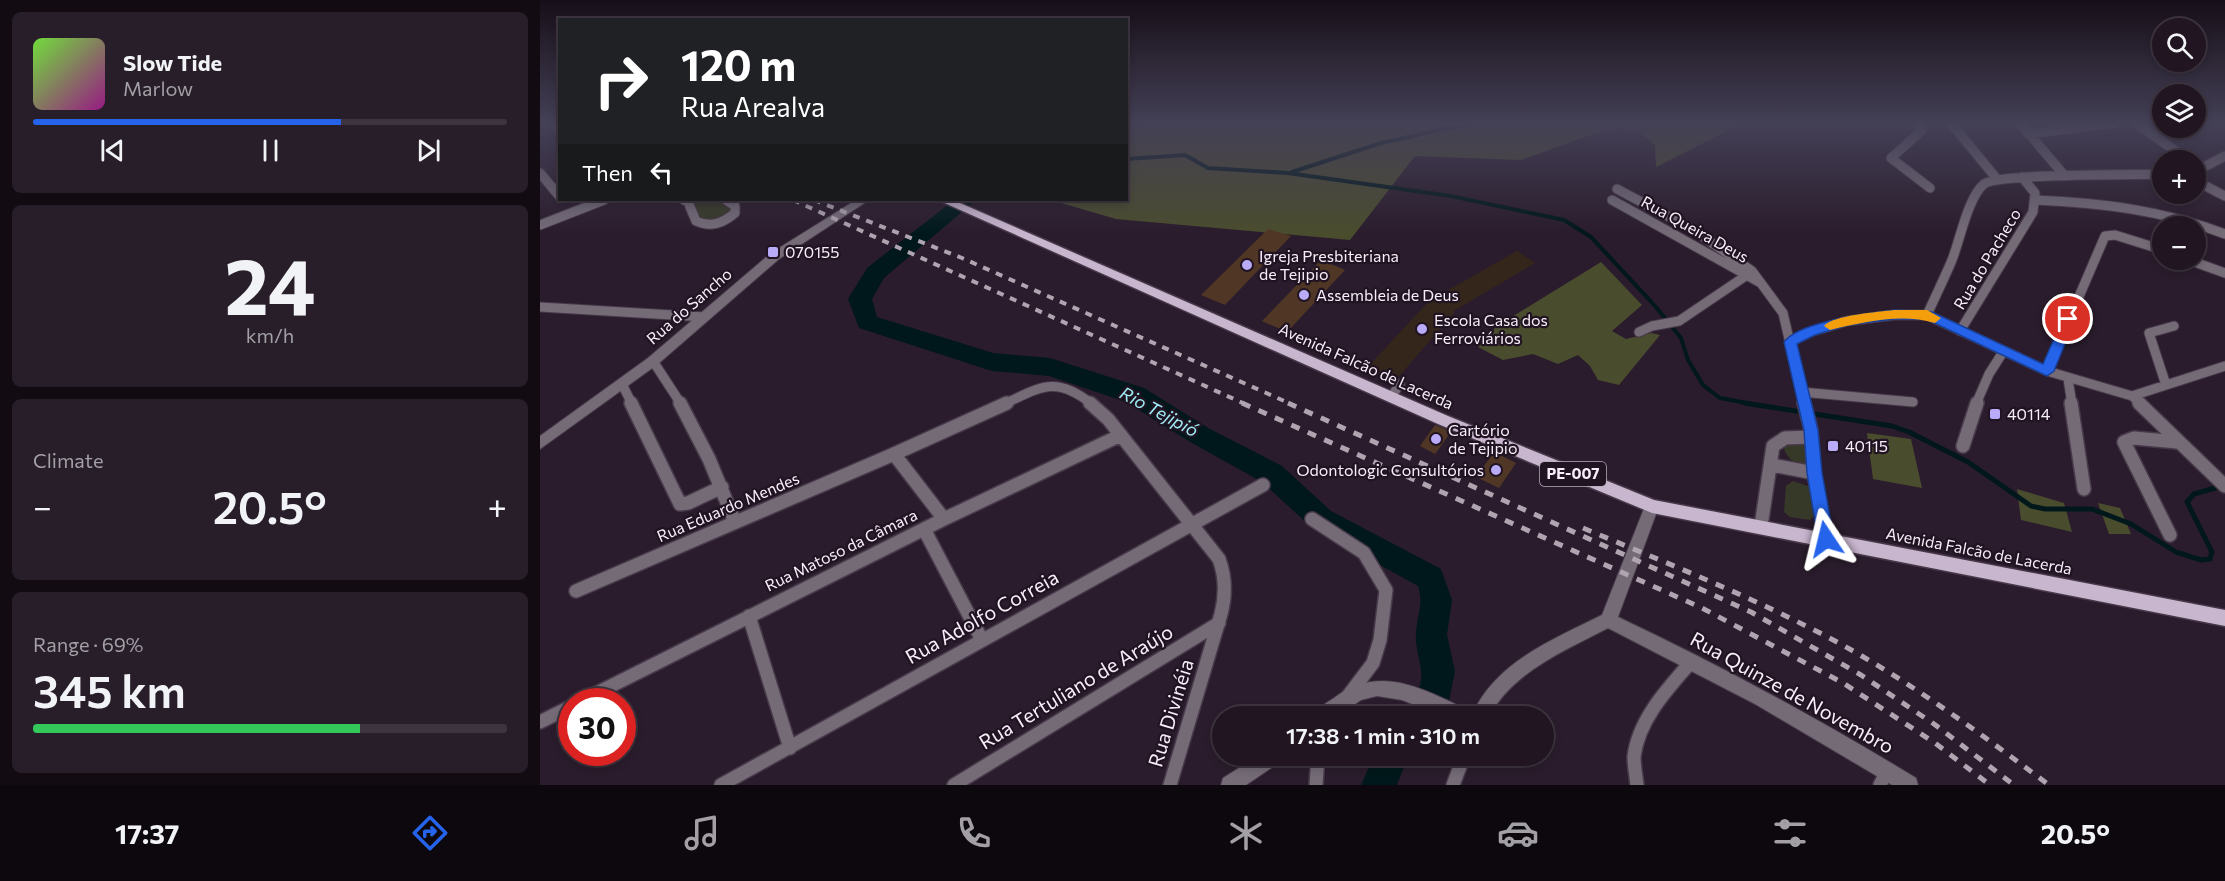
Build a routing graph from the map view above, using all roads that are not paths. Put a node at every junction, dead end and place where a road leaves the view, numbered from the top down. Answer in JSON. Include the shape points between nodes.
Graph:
{"nodes":[{"id":1,"x":1892,"y":160,"type":"edge"},
{"id":2,"x":1982,"y":160,"type":"edge"},
{"id":3,"x":2051,"y":160,"type":"edge"},
{"id":4,"x":540,"y":173,"type":"edge"},
{"id":5,"x":2152,"y":174,"type":"edge"},
{"id":6,"x":2064,"y":175,"type":"junction"},
{"id":7,"x":2022,"y":177,"type":"junction"},
{"id":8,"x":1998,"y":179,"type":"junction"},
{"id":9,"x":2206,"y":186,"type":"edge"},
{"id":10,"x":1930,"y":188,"type":"dead end"},
{"id":11,"x":1617,"y":189,"type":"dead end"},
{"id":12,"x":558,"y":194,"type":"edge"},
{"id":13,"x":2225,"y":196,"type":"edge"},
{"id":14,"x":1612,"y":200,"type":"dead end"},
{"id":15,"x":2035,"y":200,"type":"junction"},
{"id":16,"x":563,"y":201,"type":"edge"},
{"id":17,"x":601,"y":201,"type":"edge"},
{"id":18,"x":686,"y":201,"type":"edge"},
{"id":19,"x":728,"y":201,"type":"edge"},
{"id":20,"x":861,"y":201,"type":"edge"},
{"id":21,"x":946,"y":201,"type":"edge"},
{"id":22,"x":572,"y":212,"type":"junction"},
{"id":23,"x":540,"y":225,"type":"edge"},
{"id":24,"x":2225,"y":234,"type":"edge"},
{"id":25,"x":2152,"y":247,"type":"edge"},
{"id":26,"x":2206,"y":266,"type":"edge"},
{"id":27,"x":2225,"y":273,"type":"edge"},
{"id":28,"x":1749,"y":274,"type":"junction"},
{"id":29,"x":540,"y":307,"type":"edge"},
{"id":30,"x":1927,"y":315,"type":"junction"},
{"id":31,"x":705,"y":317,"type":"junction"},
{"id":32,"x":2174,"y":326,"type":"dead end"},
{"id":33,"x":1960,"y":331,"type":"junction"},
{"id":34,"x":1639,"y":332,"type":"dead end"},
{"id":35,"x":1790,"y":342,"type":"junction"},
{"id":36,"x":2003,"y":352,"type":"junction"},
{"id":37,"x":653,"y":361,"type":"junction"},
{"id":38,"x":2225,"y":366,"type":"edge"},
{"id":39,"x":2047,"y":371,"type":"junction"},
{"id":40,"x":2068,"y":379,"type":"junction"},
{"id":41,"x":622,"y":384,"type":"junction"},
{"id":42,"x":2166,"y":385,"type":"junction"},
{"id":43,"x":1801,"y":392,"type":"junction"},
{"id":44,"x":2132,"y":396,"type":"junction"},
{"id":45,"x":1913,"y":402,"type":"dead end"},
{"id":46,"x":1811,"y":433,"type":"junction"},
{"id":47,"x":1121,"y":435,"type":"junction"},
{"id":48,"x":2177,"y":442,"type":"junction"},
{"id":49,"x":540,"y":443,"type":"edge"},
{"id":50,"x":1963,"y":446,"type":"dead end"},
{"id":51,"x":894,"y":454,"type":"junction"},
{"id":52,"x":1772,"y":465,"type":"junction"},
{"id":53,"x":1814,"y":473,"type":"junction"},
{"id":54,"x":2222,"y":483,"type":"edge"},
{"id":55,"x":1263,"y":485,"type":"dead end"},
{"id":56,"x":722,"y":488,"type":"junction"},
{"id":57,"x":2084,"y":489,"type":"dead end"},
{"id":58,"x":1653,"y":506,"type":"junction"},
{"id":59,"x":944,"y":519,"type":"junction"},
{"id":60,"x":1312,"y":519,"type":"dead end"},
{"id":61,"x":735,"y":522,"type":"junction"},
{"id":62,"x":1191,"y":523,"type":"junction"},
{"id":63,"x":1761,"y":526,"type":"junction"},
{"id":64,"x":924,"y":529,"type":"junction"},
{"id":65,"x":2170,"y":536,"type":"dead end"},
{"id":66,"x":1826,"y":539,"type":"junction"},
{"id":67,"x":576,"y":591,"type":"dead end"},
{"id":68,"x":749,"y":616,"type":"junction"},
{"id":69,"x":2225,"y":618,"type":"edge"},
{"id":70,"x":1608,"y":620,"type":"junction"},
{"id":71,"x":1219,"y":623,"type":"junction"},
{"id":72,"x":982,"y":640,"type":"junction"},
{"id":73,"x":1691,"y":662,"type":"junction"},
{"id":74,"x":607,"y":688,"type":"edge"},
{"id":75,"x":1346,"y":699,"type":"junction"},
{"id":76,"x":1337,"y":706,"type":"edge"},
{"id":77,"x":1441,"y":706,"type":"edge"},
{"id":78,"x":1486,"y":706,"type":"edge"},
{"id":79,"x":558,"y":713,"type":"edge"},
{"id":80,"x":540,"y":722,"type":"edge"},
{"id":81,"x":790,"y":748,"type":"junction"},
{"id":82,"x":1259,"y":766,"type":"edge"},
{"id":83,"x":1317,"y":766,"type":"edge"},
{"id":84,"x":1460,"y":766,"type":"edge"},
{"id":85,"x":1884,"y":778,"type":"edge"},
{"id":86,"x":721,"y":785,"type":"edge"},
{"id":87,"x":954,"y":785,"type":"edge"},
{"id":88,"x":1170,"y":785,"type":"edge"},
{"id":89,"x":1230,"y":785,"type":"edge"},
{"id":90,"x":1316,"y":785,"type":"edge"},
{"id":91,"x":1453,"y":785,"type":"edge"},
{"id":92,"x":1638,"y":785,"type":"edge"},
{"id":93,"x":1909,"y":785,"type":"edge"}],
"edges":[{"from":1,"to":10,"type":"street"},
{"from":2,"to":8,"type":"street"},
{"from":3,"to":6,"type":"street"},
{"from":4,"to":12,"type":"street"},
{"from":5,"to":6,"type":"street"},
{"from":6,"to":7,"type":"street"},
{"from":7,"to":8,"type":"street"},
{"from":7,"to":15,"type":"street","via":[[2035,193]]},
{"from":8,"to":30,"type":"street","via":[[1984,184],[1976,193]]},
{"from":9,"to":13,"type":"street"},
{"from":11,"to":28,"type":"street","name":"Rua Queira Deus","via":[[1692,230]]},
{"from":14,"to":28,"type":"street","name":"Rua Queira Deus"},
{"from":15,"to":24,"type":"street","via":[[2140,209]]},
{"from":15,"to":33,"type":"street","name":"Rua do Pacheco","via":[[2034,212]]},
{"from":16,"to":22,"type":"street"},
{"from":17,"to":22,"type":"street"},
{"from":18,"to":19,"type":"street","via":[[696,221],[707,225],[724,221],[735,213],[735,206]]},
{"from":20,"to":31,"type":"street","name":"Rua do Sancho","via":[[775,256]]},
{"from":21,"to":58,"type":"main road","name":"Avenida Falcão de Lacerda","number":"PE-007","via":[[1396,390],[1443,420]]},
{"from":22,"to":23,"type":"street"},
{"from":25,"to":39,"type":"street","via":[[2110,234],[2105,236]]},
{"from":26,"to":27,"type":"street"},
{"from":28,"to":34,"type":"street","via":[[1684,318]]},
{"from":28,"to":35,"type":"street","name":"Rua Queira Deus","via":[[1762,284],[1783,313]]},
{"from":29,"to":31,"type":"street"},
{"from":30,"to":33,"type":"street"},
{"from":30,"to":35,"type":"street","via":[[1847,321]]},
{"from":31,"to":37,"type":"street","name":"Rua do Sancho"},
{"from":32,"to":42,"type":"street","via":[[2149,333]]},
{"from":33,"to":36,"type":"street"},
{"from":35,"to":43,"type":"street","name":"Rua Queira Deus"},
{"from":36,"to":39,"type":"street"},
{"from":36,"to":50,"type":"street","via":[[1982,387]]},
{"from":37,"to":41,"type":"street","name":"Rua do Sancho"},
{"from":37,"to":56,"type":"street","via":[[698,431]]},
{"from":38,"to":42,"type":"street"},
{"from":39,"to":40,"type":"street"},
{"from":40,"to":44,"type":"street"},
{"from":40,"to":57,"type":"street"},
{"from":41,"to":49,"type":"street","name":"Rua do Sancho"},
{"from":41,"to":56,"type":"street","via":[[676,501],[688,503]]},
{"from":42,"to":44,"type":"street"},
{"from":43,"to":45,"type":"street"},
{"from":43,"to":46,"type":"street","name":"Rua Queira Deus"},
{"from":44,"to":48,"type":"street"},
{"from":46,"to":52,"type":"street","via":[[1779,439],[1773,446]]},
{"from":46,"to":53,"type":"street","name":"Rua Queira Deus"},
{"from":47,"to":51,"type":"street","name":"Rua Eduardo Mendes","via":[[1096,407],[1053,385]]},
{"from":47,"to":59,"type":"street","name":"Rua Matoso da Câmara"},
{"from":47,"to":62,"type":"street","name":"Rua Divinéia"},
{"from":48,"to":54,"type":"street"},
{"from":48,"to":65,"type":"street","via":[[2134,438],[2124,442]]},
{"from":51,"to":59,"type":"street"},
{"from":51,"to":61,"type":"street","name":"Rua Eduardo Mendes"},
{"from":52,"to":53,"type":"street"},
{"from":52,"to":63,"type":"street"},
{"from":53,"to":66,"type":"street","name":"Rua Queira Deus"},
{"from":55,"to":62,"type":"street","name":"Rua Adolfo Correia"},
{"from":56,"to":61,"type":"street"},
{"from":58,"to":63,"type":"main road","name":"Avenida Falcão de Lacerda","number":"PE-007"},
{"from":58,"to":70,"type":"street"},
{"from":59,"to":64,"type":"street","name":"Rua Matoso da Câmara"},
{"from":60,"to":75,"type":"street","via":[[1364,553],[1386,590],[1373,663]]},
{"from":61,"to":67,"type":"street","name":"Rua Eduardo Mendes"},
{"from":62,"to":71,"type":"street","name":"Rua Divinéia","via":[[1225,572],[1226,598]]},
{"from":62,"to":72,"type":"street","name":"Rua Adolfo Correia"},
{"from":63,"to":66,"type":"main road","name":"Avenida Falcão de Lacerda","number":"PE-007"},
{"from":64,"to":68,"type":"street","name":"Rua Matoso da Câmara"},
{"from":64,"to":72,"type":"street"},
{"from":66,"to":69,"type":"main road","name":"Avenida Falcão de Lacerda","number":"PE-007"},
{"from":68,"to":74,"type":"street","name":"Rua Matoso da Câmara"},
{"from":68,"to":81,"type":"street"},
{"from":70,"to":73,"type":"street","name":"Rua Quinze de Novembro"},
{"from":70,"to":78,"type":"street","via":[[1516,674],[1494,693]]},
{"from":71,"to":87,"type":"street","name":"Rua Tertuliano de Araújo"},
{"from":71,"to":88,"type":"street","name":"Rua Divinéia"},
{"from":72,"to":81,"type":"street","name":"Rua Adolfo Correia"},
{"from":73,"to":85,"type":"street","name":"Rua Quinze de Novembro"},
{"from":73,"to":92,"type":"street","via":[[1667,689],[1640,734],[1634,767]]},
{"from":75,"to":76,"type":"street"},
{"from":75,"to":77,"type":"street","via":[[1380,686]]},
{"from":79,"to":80,"type":"street"},
{"from":81,"to":86,"type":"street","name":"Rua Adolfo Correia"},
{"from":82,"to":89,"type":"street"},
{"from":83,"to":90,"type":"street"},
{"from":84,"to":91,"type":"street"},
{"from":85,"to":93,"type":"street","name":"Rua Quinze de Novembro"}]}
